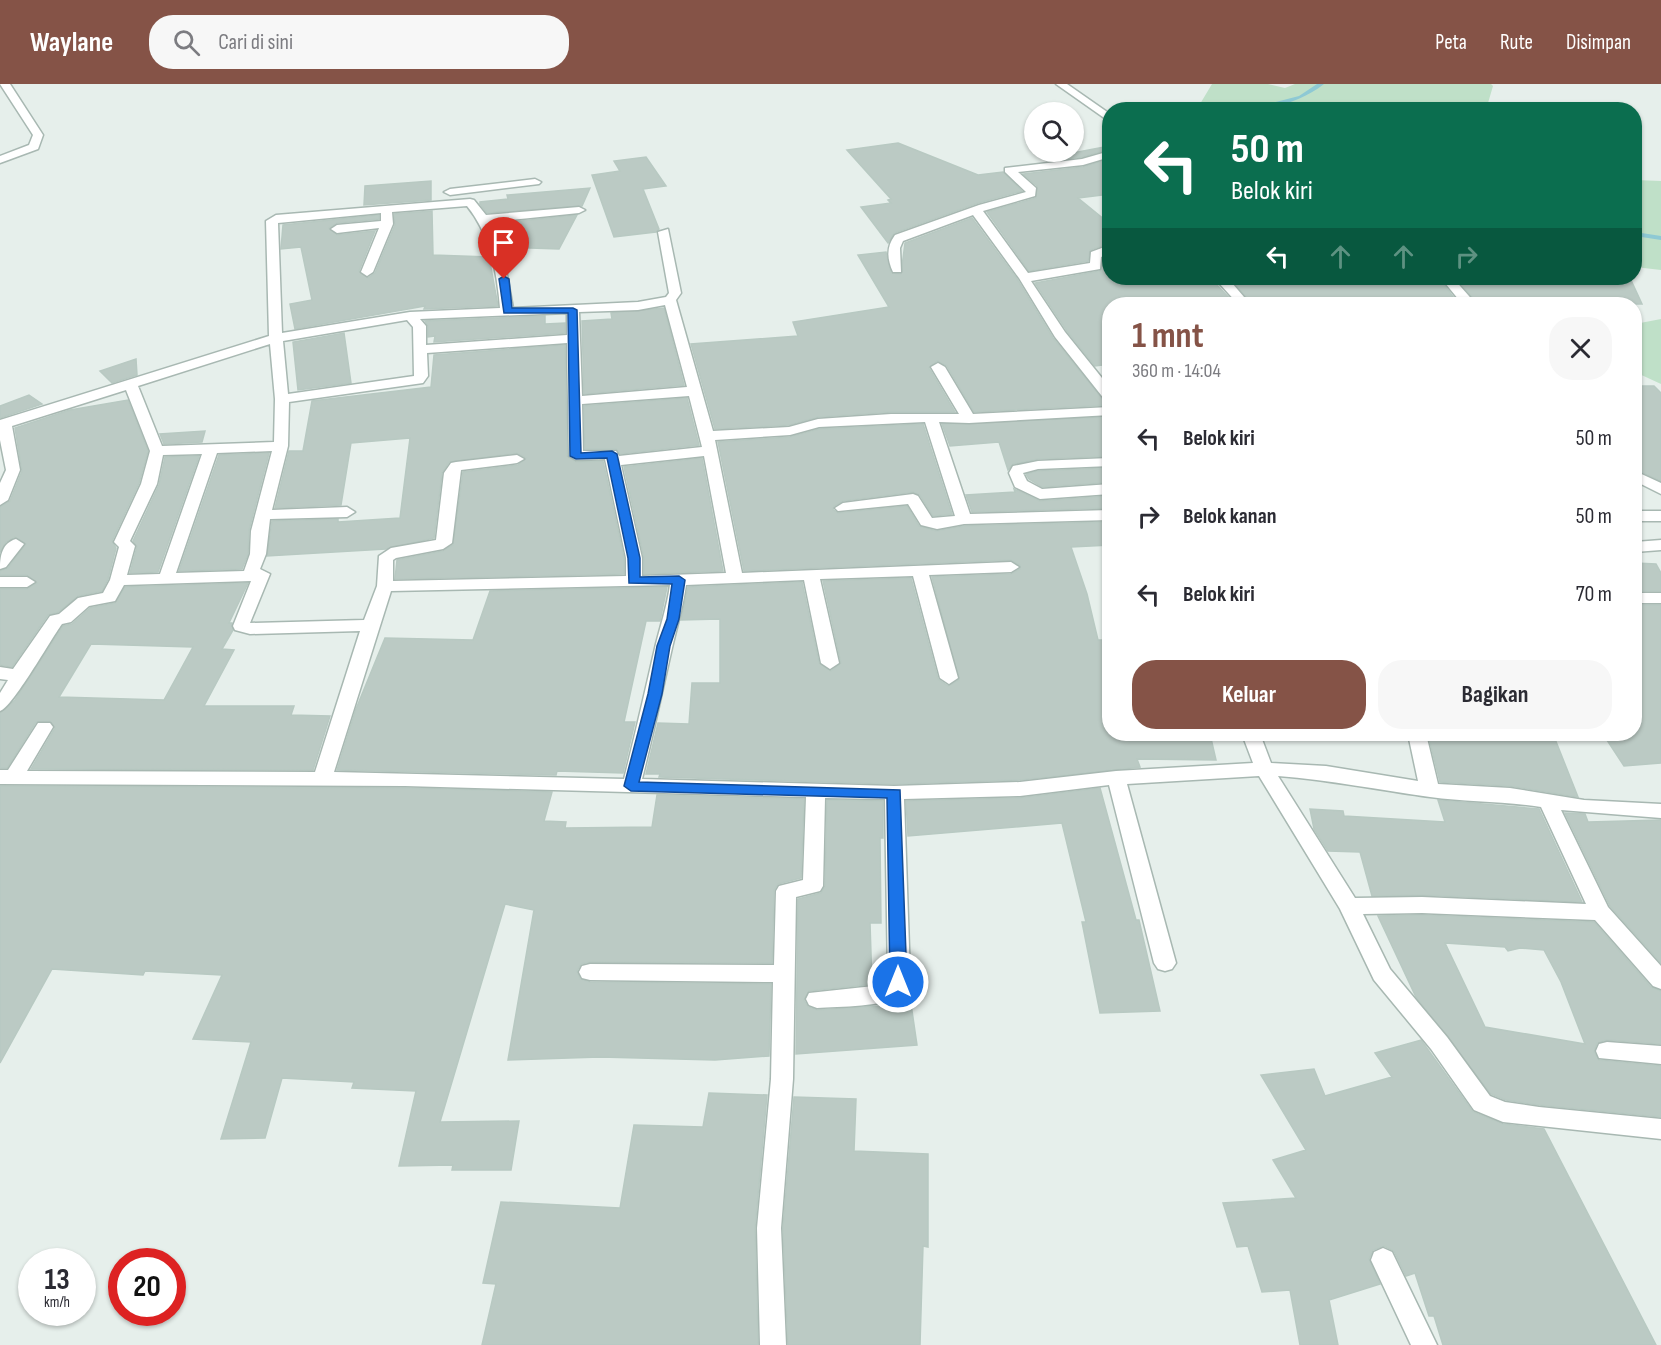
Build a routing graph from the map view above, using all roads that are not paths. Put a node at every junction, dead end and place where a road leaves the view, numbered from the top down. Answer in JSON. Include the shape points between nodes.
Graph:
{"nodes":[{"id":1,"x":5,"y":84,"type":"edge"},
{"id":2,"x":1061,"y":84,"type":"edge"},
{"id":3,"x":1102,"y":113,"type":"edge"},
{"id":4,"x":1102,"y":156,"type":"edge"},
{"id":5,"x":0,"y":160,"type":"edge"},
{"id":6,"x":535,"y":182,"type":"dead end"},
{"id":7,"x":444,"y":203,"type":"junction"},
{"id":8,"x":386,"y":207,"type":"junction"},
{"id":9,"x":579,"y":210,"type":"dead end"},
{"id":10,"x":976,"y":210,"type":"junction"},
{"id":11,"x":481,"y":219,"type":"junction"},
{"id":12,"x":387,"y":224,"type":"junction"},
{"id":13,"x":337,"y":229,"type":"dead end"},
{"id":14,"x":664,"y":232,"type":"dead end"},
{"id":15,"x":1102,"y":252,"type":"edge"},
{"id":16,"x":897,"y":268,"type":"dead end"},
{"id":17,"x":367,"y":272,"type":"dead end"},
{"id":18,"x":1025,"y":278,"type":"junction"},
{"id":19,"x":1228,"y":285,"type":"edge"},
{"id":20,"x":1453,"y":285,"type":"edge"},
{"id":21,"x":1238,"y":297,"type":"edge"},
{"id":22,"x":1464,"y":297,"type":"edge"},
{"id":23,"x":670,"y":300,"type":"junction"},
{"id":24,"x":507,"y":310,"type":"junction"},
{"id":25,"x":573,"y":310,"type":"junction"},
{"id":26,"x":410,"y":316,"type":"junction"},
{"id":27,"x":276,"y":338,"type":"junction"},
{"id":28,"x":574,"y":339,"type":"junction"},
{"id":29,"x":420,"y":349,"type":"junction"},
{"id":30,"x":938,"y":367,"type":"dead end"},
{"id":31,"x":130,"y":382,"type":"junction"},
{"id":32,"x":1102,"y":387,"type":"edge"},
{"id":33,"x":694,"y":391,"type":"junction"},
{"id":34,"x":282,"y":399,"type":"junction"},
{"id":35,"x":573,"y":401,"type":"junction"},
{"id":36,"x":1102,"y":411,"type":"edge"},
{"id":37,"x":931,"y":419,"type":"junction"},
{"id":38,"x":969,"y":419,"type":"junction"},
{"id":39,"x":2,"y":424,"type":"edge"},
{"id":40,"x":708,"y":444,"type":"junction"},
{"id":41,"x":281,"y":446,"type":"junction"},
{"id":42,"x":211,"y":448,"type":"junction"},
{"id":43,"x":157,"y":451,"type":"junction"},
{"id":44,"x":518,"y":459,"type":"dead end"},
{"id":45,"x":613,"y":461,"type":"junction"},
{"id":46,"x":1102,"y":462,"type":"edge"},
{"id":47,"x":1642,"y":479,"type":"edge"},
{"id":48,"x":1661,"y":489,"type":"edge"},
{"id":49,"x":1102,"y":490,"type":"edge"},
{"id":50,"x":0,"y":500,"type":"edge"},
{"id":51,"x":843,"y":508,"type":"dead end"},
{"id":52,"x":347,"y":512,"type":"dead end"},
{"id":53,"x":264,"y":515,"type":"junction"},
{"id":54,"x":1102,"y":515,"type":"edge"},
{"id":55,"x":1642,"y":516,"type":"edge"},
{"id":56,"x":1661,"y":516,"type":"edge"},
{"id":57,"x":964,"y":519,"type":"junction"},
{"id":58,"x":16,"y":544,"type":"dead end"},
{"id":59,"x":1661,"y":545,"type":"edge"},
{"id":60,"x":1642,"y":546,"type":"edge"},
{"id":61,"x":0,"y":564,"type":"edge"},
{"id":62,"x":1011,"y":567,"type":"dead end"},
{"id":63,"x":920,"y":570,"type":"junction"},
{"id":64,"x":811,"y":574,"type":"junction"},
{"id":65,"x":250,"y":576,"type":"junction"},
{"id":66,"x":735,"y":578,"type":"junction"},
{"id":67,"x":166,"y":579,"type":"junction"},
{"id":68,"x":118,"y":580,"type":"junction"},
{"id":69,"x":634,"y":580,"type":"junction"},
{"id":70,"x":679,"y":580,"type":"junction"},
{"id":71,"x":0,"y":582,"type":"edge"},
{"id":72,"x":27,"y":582,"type":"dead end"},
{"id":73,"x":385,"y":586,"type":"junction"},
{"id":74,"x":1642,"y":598,"type":"edge"},
{"id":75,"x":1661,"y":598,"type":"edge"},
{"id":76,"x":370,"y":625,"type":"junction"},
{"id":77,"x":830,"y":663,"type":"dead end"},
{"id":78,"x":9,"y":674,"type":"edge"},
{"id":79,"x":949,"y":678,"type":"dead end"},
{"id":80,"x":0,"y":705,"type":"edge"},
{"id":81,"x":44,"y":727,"type":"dead end"},
{"id":82,"x":1254,"y":741,"type":"edge"},
{"id":83,"x":1419,"y":741,"type":"edge"},
{"id":84,"x":1264,"y":769,"type":"junction"},
{"id":85,"x":7,"y":777,"type":"edge"},
{"id":86,"x":1116,"y":778,"type":"junction"},
{"id":87,"x":322,"y":780,"type":"junction"},
{"id":88,"x":631,"y":786,"type":"junction"},
{"id":89,"x":1430,"y":790,"type":"junction"},
{"id":90,"x":816,"y":791,"type":"junction"},
{"id":91,"x":894,"y":793,"type":"junction"},
{"id":92,"x":1547,"y":800,"type":"junction"},
{"id":93,"x":1661,"y":811,"type":"edge"},
{"id":94,"x":1348,"y":906,"type":"junction"},
{"id":95,"x":1600,"y":912,"type":"junction"},
{"id":96,"x":1165,"y":963,"type":"dead end"},
{"id":97,"x":590,"y":972,"type":"dead end"},
{"id":98,"x":785,"y":974,"type":"junction"},
{"id":99,"x":1661,"y":980,"type":"edge"},
{"id":100,"x":817,"y":999,"type":"dead end"},
{"id":101,"x":1607,"y":1051,"type":"dead end"},
{"id":102,"x":1661,"y":1055,"type":"edge"},
{"id":103,"x":1661,"y":1129,"type":"edge"},
{"id":104,"x":1383,"y":1260,"type":"dead end"},
{"id":105,"x":773,"y":1345,"type":"edge"},
{"id":106,"x":1424,"y":1345,"type":"edge"}],
"edges":[{"from":1,"to":5,"type":"street","via":[[38,135],[34,147]]},
{"from":2,"to":3,"type":"street"},
{"from":4,"to":10,"type":"street","via":[[1083,162],[1009,170],[1032,190],[1031,194]]},
{"from":6,"to":7,"type":"street","via":[[446,192]]},
{"from":7,"to":8,"type":"street"},
{"from":7,"to":11,"type":"street","via":[[470,201]]},
{"from":8,"to":12,"type":"street"},
{"from":8,"to":27,"type":"street","via":[[273,220]]},
{"from":9,"to":11,"type":"street"},
{"from":10,"to":16,"type":"street","via":[[896,241]]},
{"from":10,"to":18,"type":"street"},
{"from":11,"to":24,"type":"street","via":[[497,253]]},
{"from":12,"to":13,"type":"street"},
{"from":12,"to":17,"type":"street"},
{"from":14,"to":23,"type":"street","via":[[675,293]]},
{"from":15,"to":18,"type":"street","via":[[1095,255],[1096,266]]},
{"from":18,"to":32,"type":"street","via":[[1024,284]]},
{"from":19,"to":21,"type":"street"},
{"from":20,"to":22,"type":"street"},
{"from":23,"to":25,"type":"street"},
{"from":23,"to":33,"type":"street"},
{"from":24,"to":25,"type":"street"},
{"from":24,"to":26,"type":"street"},
{"from":25,"to":28,"type":"street"},
{"from":26,"to":27,"type":"street"},
{"from":26,"to":29,"type":"street","via":[[419,326]]},
{"from":27,"to":31,"type":"street"},
{"from":27,"to":34,"type":"street"},
{"from":28,"to":29,"type":"street"},
{"from":28,"to":35,"type":"street"},
{"from":29,"to":34,"type":"street","via":[[418,380]]},
{"from":30,"to":38,"type":"street"},
{"from":31,"to":39,"type":"street"},
{"from":31,"to":43,"type":"street"},
{"from":33,"to":35,"type":"street"},
{"from":33,"to":40,"type":"street"},
{"from":34,"to":41,"type":"street"},
{"from":35,"to":45,"type":"street","via":[[576,456],[612,454]]},
{"from":36,"to":38,"type":"street"},
{"from":37,"to":38,"type":"street"},
{"from":37,"to":40,"type":"street","via":[[818,423]]},
{"from":37,"to":57,"type":"street"},
{"from":39,"to":50,"type":"street","via":[[14,470]]},
{"from":40,"to":45,"type":"street"},
{"from":40,"to":66,"type":"street"},
{"from":41,"to":42,"type":"street"},
{"from":41,"to":53,"type":"street"},
{"from":42,"to":43,"type":"street"},
{"from":42,"to":67,"type":"street"},
{"from":43,"to":68,"type":"street","via":[[149,484],[122,542],[128,546]]},
{"from":44,"to":73,"type":"street","via":[[456,466],[452,470],[444,543],[388,555]]},
{"from":45,"to":69,"type":"street","via":[[634,558]]},
{"from":46,"to":49,"type":"street","via":[[1038,465],[1016,473],[1020,484],[1040,494]]},
{"from":47,"to":48,"type":"street"},
{"from":51,"to":57,"type":"street","via":[[913,499],[920,519],[926,523]]},
{"from":52,"to":53,"type":"street"},
{"from":53,"to":65,"type":"street"},
{"from":54,"to":57,"type":"street"},
{"from":55,"to":56,"type":"street"},
{"from":58,"to":61,"type":"street"},
{"from":59,"to":60,"type":"street"},
{"from":62,"to":63,"type":"street"},
{"from":63,"to":64,"type":"street"},
{"from":63,"to":79,"type":"street"},
{"from":64,"to":66,"type":"street"},
{"from":64,"to":77,"type":"street"},
{"from":65,"to":67,"type":"street"},
{"from":65,"to":76,"type":"street","via":[[262,574],[241,626],[244,628]]},
{"from":66,"to":70,"type":"street"},
{"from":67,"to":68,"type":"street"},
{"from":68,"to":78,"type":"street","via":[[109,597],[84,602],[66,618],[56,620]]},
{"from":69,"to":70,"type":"street"},
{"from":69,"to":73,"type":"street"},
{"from":70,"to":88,"type":"street","via":[[673,619]]},
{"from":71,"to":72,"type":"street"},
{"from":73,"to":76,"type":"street"},
{"from":74,"to":75,"type":"street"},
{"from":76,"to":87,"type":"street"},
{"from":78,"to":80,"type":"street","via":[[14,687]]},
{"from":81,"to":85,"type":"street"},
{"from":82,"to":84,"type":"street"},
{"from":83,"to":89,"type":"street"},
{"from":84,"to":86,"type":"street"},
{"from":84,"to":89,"type":"street","via":[[1326,773]]},
{"from":84,"to":94,"type":"street"},
{"from":85,"to":87,"type":"street"},
{"from":86,"to":91,"type":"street","via":[[1020,789]]},
{"from":86,"to":96,"type":"street"},
{"from":87,"to":88,"type":"street"},
{"from":88,"to":90,"type":"street"},
{"from":89,"to":92,"type":"street"},
{"from":90,"to":91,"type":"street"},
{"from":90,"to":98,"type":"street","via":[[813,886],[786,891]]},
{"from":91,"to":100,"type":"street","via":[[897,987],[886,993]]},
{"from":92,"to":93,"type":"street","via":[[1596,808]]},
{"from":92,"to":95,"type":"street"},
{"from":94,"to":95,"type":"street"},
{"from":94,"to":103,"type":"street","via":[[1382,974],[1482,1103],[1503,1112]]},
{"from":95,"to":99,"type":"street"},
{"from":97,"to":98,"type":"street"},
{"from":98,"to":105,"type":"street","via":[[782,1079],[769,1228]]},
{"from":101,"to":102,"type":"street"},
{"from":104,"to":106,"type":"street"}]}
